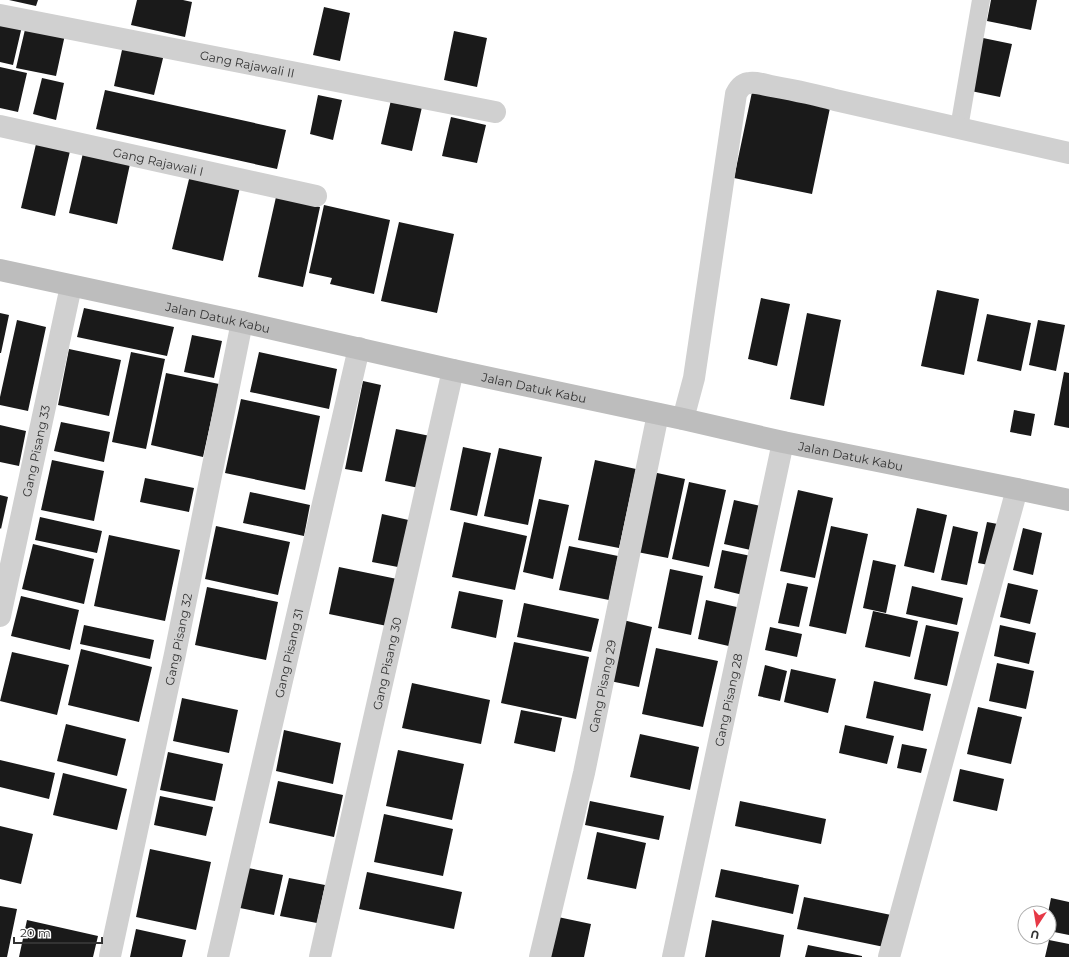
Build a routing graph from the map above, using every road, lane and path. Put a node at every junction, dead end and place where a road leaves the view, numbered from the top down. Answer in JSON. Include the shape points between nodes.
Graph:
{"nodes":[{"id":1,"x":981,"y":0,"type":"edge"},
{"id":2,"x":0,"y":15,"type":"edge"},
{"id":3,"x":495,"y":112,"type":"dead end"},
{"id":4,"x":0,"y":126,"type":"edge"},
{"id":5,"x":959,"y":128,"type":"junction"},
{"id":6,"x":1069,"y":153,"type":"edge"},
{"id":7,"x":316,"y":196,"type":"dead end"},
{"id":8,"x":0,"y":270,"type":"edge"},
{"id":9,"x":70,"y":286,"type":"junction"},
{"id":10,"x":242,"y":322,"type":"junction"},
{"id":11,"x":359,"y":348,"type":"junction"},
{"id":12,"x":454,"y":370,"type":"junction"},
{"id":13,"x":658,"y":414,"type":"junction"},
{"id":14,"x":683,"y":419,"type":"junction"},
{"id":15,"x":782,"y":442,"type":"junction"},
{"id":16,"x":1017,"y":489,"type":"junction"},
{"id":17,"x":1069,"y":500,"type":"edge"},
{"id":18,"x":0,"y":616,"type":"edge"},
{"id":19,"x":110,"y":956,"type":"dead end"},
{"id":20,"x":218,"y":957,"type":"edge"},
{"id":21,"x":320,"y":957,"type":"edge"},
{"id":22,"x":540,"y":957,"type":"edge"},
{"id":23,"x":673,"y":957,"type":"edge"},
{"id":24,"x":889,"y":957,"type":"edge"}],
"edges":[{"from":1,"to":5,"type":"lane"},
{"from":2,"to":3,"type":"street","name":"Gang Rajawali II"},
{"from":4,"to":7,"type":"street","name":"Gang Rajawali I"},
{"from":5,"to":6,"type":"street"},
{"from":5,"to":14,"type":"street","via":[[762,84],[749,82],[739,89],[736,94],[694,378]]},
{"from":8,"to":9,"type":"street","name":"Jalan Datuk Kabu"},
{"from":9,"to":10,"type":"street","name":"Jalan Datuk Kabu"},
{"from":9,"to":18,"type":"street","name":"Gang Pisang 33"},
{"from":10,"to":11,"type":"street","name":"Jalan Datuk Kabu"},
{"from":10,"to":19,"type":"street","name":"Gang Pisang 32","via":[[175,654]]},
{"from":11,"to":12,"type":"street","name":"Jalan Datuk Kabu"},
{"from":11,"to":20,"type":"street","name":"Gang Pisang 31"},
{"from":12,"to":13,"type":"street","name":"Jalan Datuk Kabu"},
{"from":12,"to":21,"type":"street","name":"Gang Pisang 30"},
{"from":13,"to":14,"type":"street","name":"Jalan Datuk Kabu"},
{"from":13,"to":22,"type":"street","name":"Gang Pisang 29","via":[[584,773]]},
{"from":14,"to":15,"type":"street","name":"Jalan Datuk Kabu"},
{"from":15,"to":16,"type":"street","name":"Jalan Datuk Kabu"},
{"from":15,"to":23,"type":"street","name":"Gang Pisang 28"},
{"from":16,"to":17,"type":"street","name":"Jalan Datuk Kabu"},
{"from":16,"to":24,"type":"street"}]}
